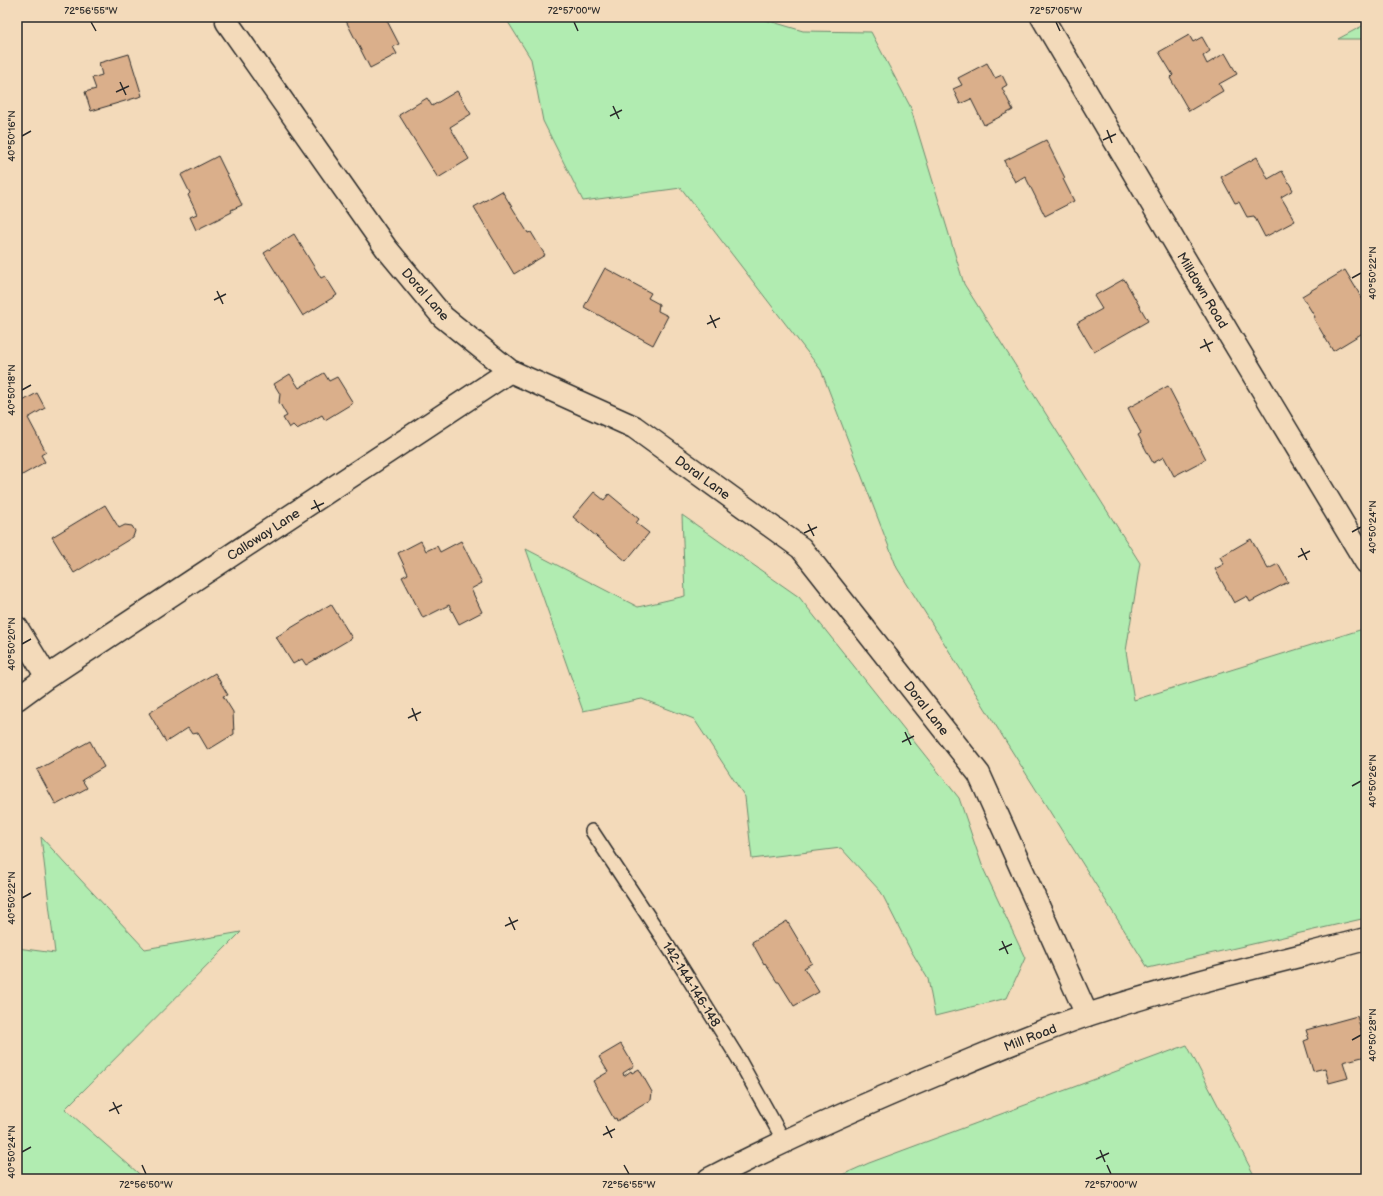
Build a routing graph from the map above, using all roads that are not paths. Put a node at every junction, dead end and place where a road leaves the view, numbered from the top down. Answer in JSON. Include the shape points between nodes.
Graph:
{"nodes":[{"id":1,"x":1042,"y":17,"type":"edge"},
{"id":2,"x":227,"y":22,"type":"dead end"},
{"id":3,"x":510,"y":371,"type":"junction"},
{"id":4,"x":1366,"y":562,"type":"edge"},
{"id":5,"x":17,"y":628,"type":"edge"},
{"id":6,"x":47,"y":678,"type":"junction"},
{"id":7,"x":17,"y":699,"type":"edge"},
{"id":8,"x":592,"y":831,"type":"dead end"},
{"id":9,"x":1366,"y":939,"type":"edge"},
{"id":10,"x":1087,"y":1015,"type":"junction"},
{"id":11,"x":784,"y":1141,"type":"junction"},
{"id":12,"x":709,"y":1179,"type":"edge"}],
"edges":[{"from":1,"to":4,"type":"street","name":"Milldown Road"},
{"from":2,"to":3,"type":"street","name":"Doral Lane","via":[[386,248],[443,317]]},
{"from":3,"to":6,"type":"street","name":"Calloway Lane"},
{"from":3,"to":10,"type":"street","name":"Doral Lane","via":[[634,427],[801,548],[979,774]]},
{"from":5,"to":6,"type":"street"},
{"from":6,"to":7,"type":"street","name":"Calloway Lane"},
{"from":8,"to":11,"type":"lane","name":"142-144-146-148","via":[[718,1025]]},
{"from":9,"to":10,"type":"street","name":"Mill Road"},
{"from":10,"to":11,"type":"street","name":"Mill Road","via":[[934,1076]]},
{"from":11,"to":12,"type":"street","name":"Mill Road"}]}
